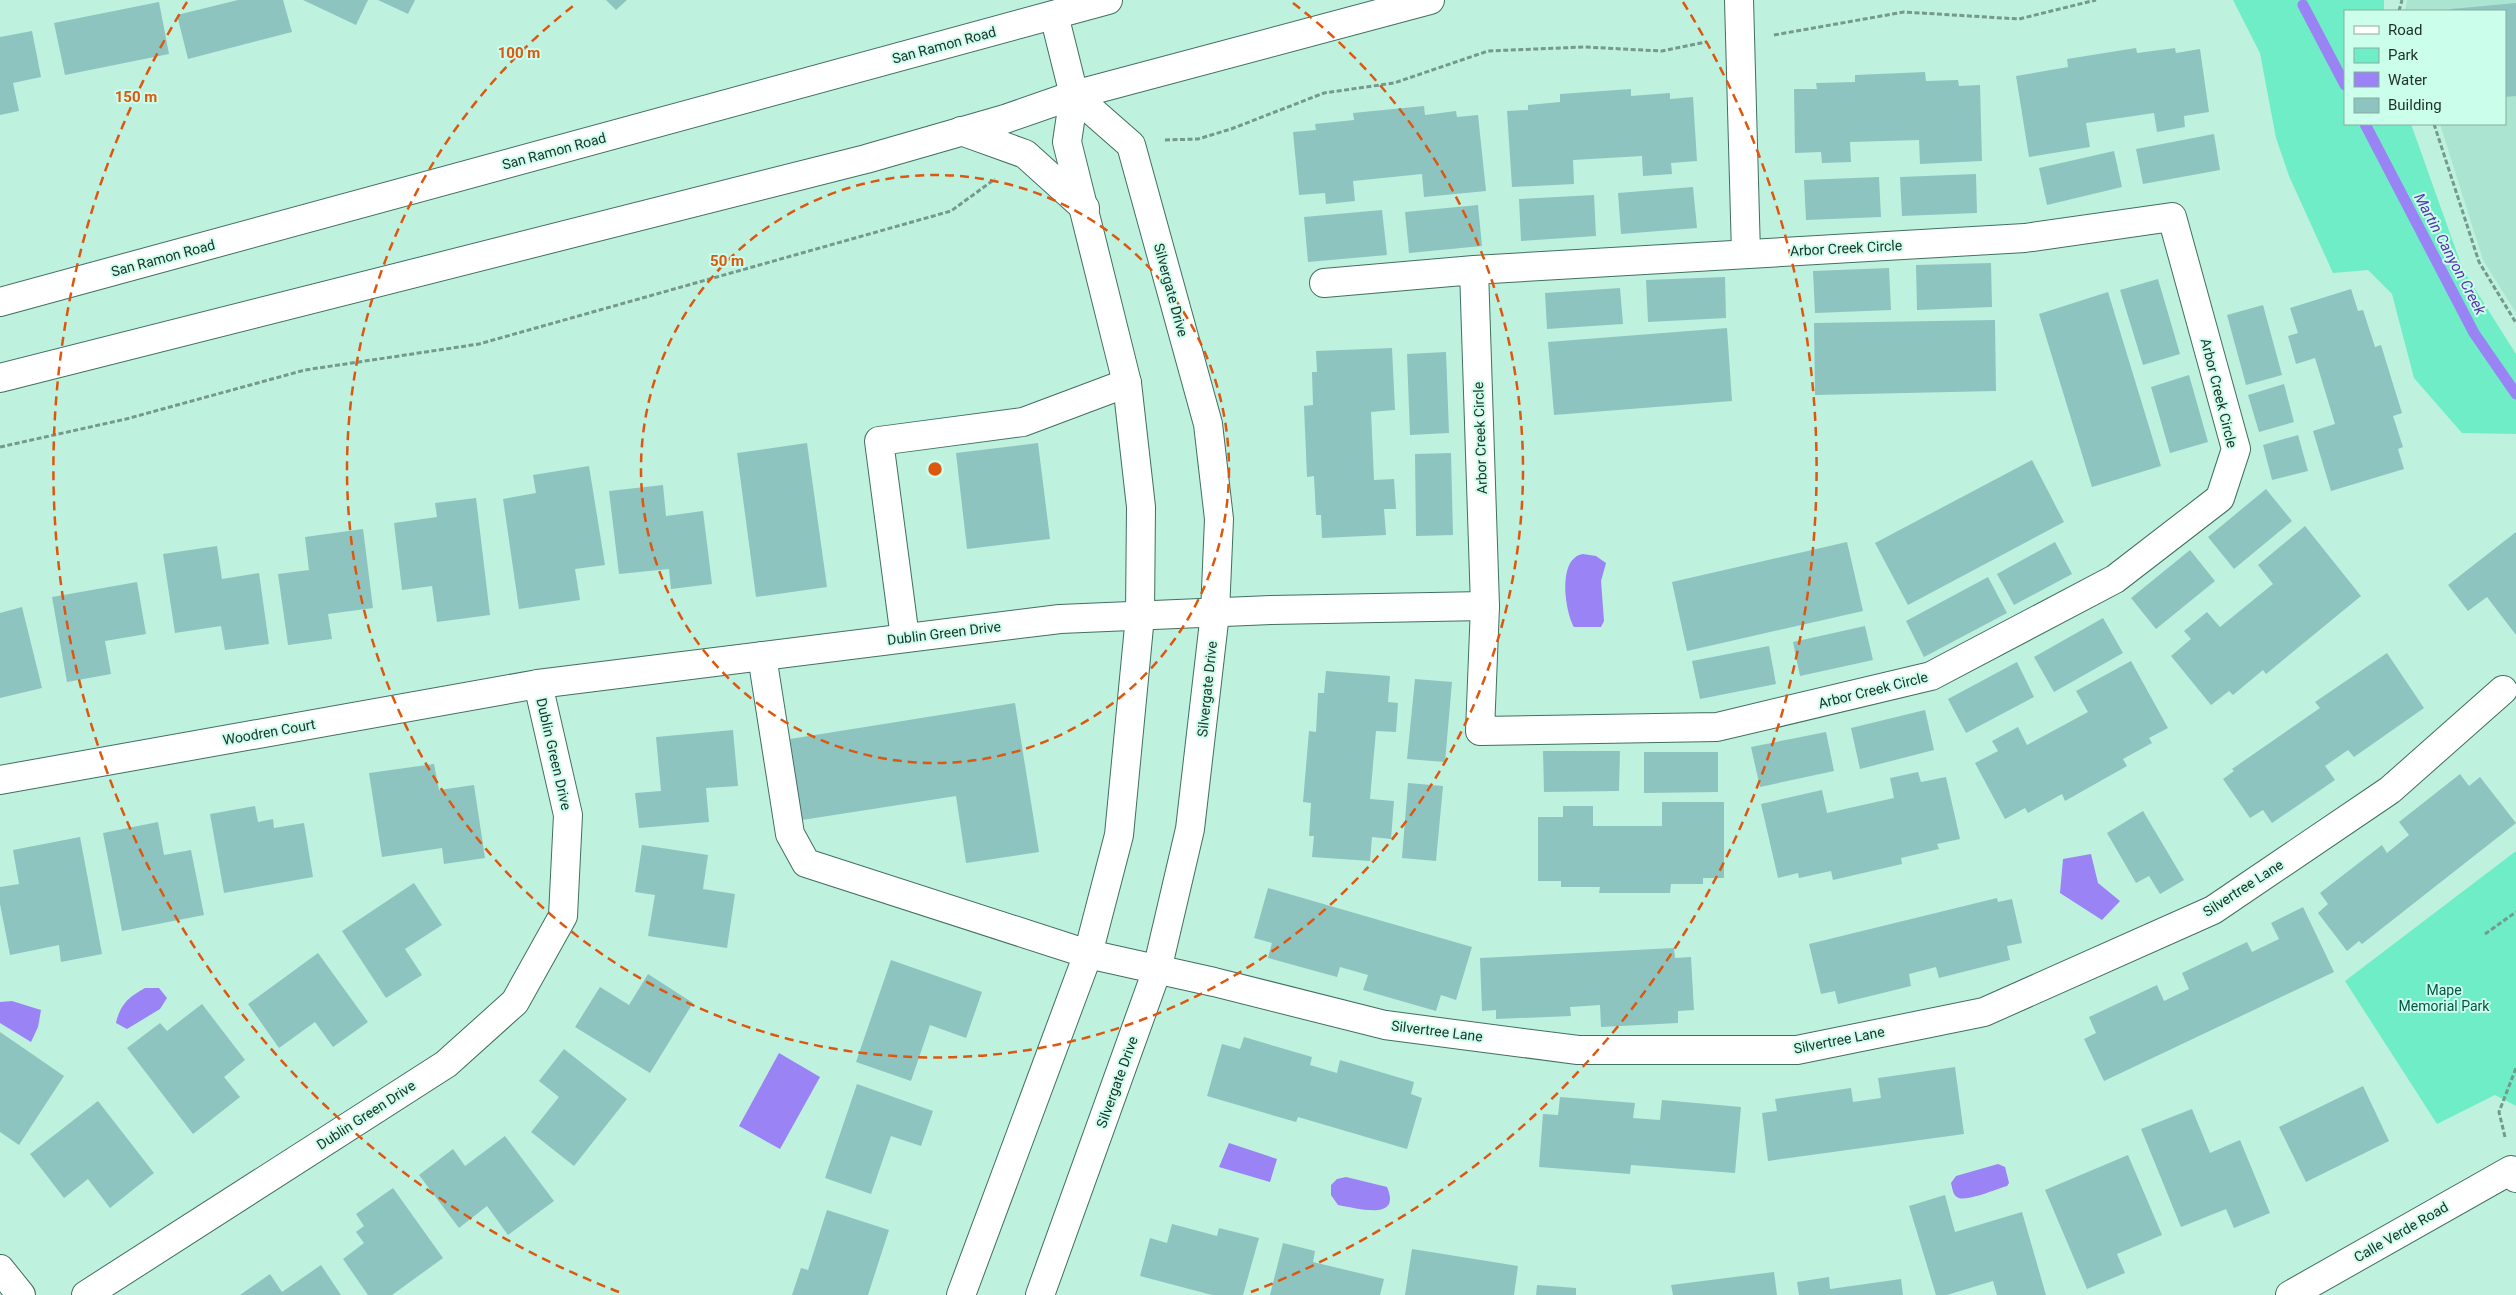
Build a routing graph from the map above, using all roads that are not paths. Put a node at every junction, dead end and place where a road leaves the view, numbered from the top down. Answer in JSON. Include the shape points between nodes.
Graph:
{"nodes":[{"id":1,"x":1108,"y":0,"type":"edge"},
{"id":2,"x":1430,"y":0,"type":"edge"},
{"id":3,"x":1739,"y":0,"type":"edge"},
{"id":4,"x":1054,"y":15,"type":"junction"},
{"id":5,"x":1074,"y":94,"type":"junction"},
{"id":6,"x":961,"y":131,"type":"junction"},
{"id":7,"x":1085,"y":208,"type":"junction"},
{"id":8,"x":1746,"y":254,"type":"junction"},
{"id":9,"x":1474,"y":270,"type":"junction"},
{"id":10,"x":1324,"y":284,"type":"dead end"},
{"id":11,"x":0,"y":302,"type":"edge"},
{"id":12,"x":0,"y":378,"type":"edge"},
{"id":13,"x":1127,"y":383,"type":"junction"},
{"id":14,"x":1485,"y":606,"type":"junction"},
{"id":15,"x":1215,"y":613,"type":"junction"},
{"id":16,"x":1140,"y":616,"type":"junction"},
{"id":17,"x":905,"y":638,"type":"junction"},
{"id":18,"x":762,"y":656,"type":"junction"},
{"id":19,"x":538,"y":684,"type":"junction"},
{"id":20,"x":2503,"y":690,"type":"dead end"},
{"id":21,"x":0,"y":780,"type":"edge"},
{"id":22,"x":1088,"y":954,"type":"junction"},
{"id":23,"x":1157,"y":970,"type":"junction"},
{"id":24,"x":2514,"y":1174,"type":"edge"},
{"id":25,"x":0,"y":1269,"type":"edge"},
{"id":26,"x":965,"y":1294,"type":"edge"},
{"id":27,"x":21,"y":1295,"type":"edge"},
{"id":28,"x":86,"y":1295,"type":"edge"},
{"id":29,"x":1040,"y":1295,"type":"edge"},
{"id":30,"x":2290,"y":1295,"type":"edge"}],
"edges":[{"from":1,"to":4,"type":"street","name":"San Ramon Road"},
{"from":2,"to":5,"type":"street"},
{"from":3,"to":8,"type":"street"},
{"from":4,"to":5,"type":"street"},
{"from":4,"to":11,"type":"street","name":"San Ramon Road"},
{"from":5,"to":6,"type":"street"},
{"from":5,"to":7,"type":"street","via":[[1067,142]]},
{"from":5,"to":15,"type":"street","name":"Silvergate Drive","via":[[1131,145],[1208,424],[1219,519]]},
{"from":6,"to":7,"type":"street","via":[[1025,154]]},
{"from":6,"to":12,"type":"street","via":[[866,159]]},
{"from":7,"to":13,"type":"street"},
{"from":8,"to":9,"type":"street","name":"Arbor Creek Circle"},
{"from":8,"to":14,"type":"street","name":"Arbor Creek Circle","via":[[2026,238],[2172,217],[2236,449],[2220,498],[2115,579],[1931,676],[1717,727],[1480,731]]},
{"from":9,"to":10,"type":"street","name":"Arbor Creek Circle"},
{"from":9,"to":14,"type":"street","name":"Arbor Creek Circle"},
{"from":13,"to":16,"type":"street","via":[[1141,507]]},
{"from":13,"to":17,"type":"street","via":[[1023,422],[879,441]]},
{"from":14,"to":15,"type":"street"},
{"from":15,"to":16,"type":"street","name":"Dublin Green Drive"},
{"from":15,"to":23,"type":"street","name":"Silvergate Drive","via":[[1190,828]]},
{"from":16,"to":17,"type":"street","name":"Dublin Green Drive","via":[[1060,619]]},
{"from":16,"to":22,"type":"street","via":[[1119,835]]},
{"from":17,"to":18,"type":"street","name":"Dublin Green Drive"},
{"from":18,"to":19,"type":"street","name":"Dublin Green Drive"},
{"from":18,"to":22,"type":"street","name":"Silvertree Lane","via":[[790,834],[806,863]]},
{"from":19,"to":21,"type":"street","name":"Woodren Court"},
{"from":19,"to":28,"type":"street","name":"Dublin Green Drive","via":[[568,815],[563,916],[515,1002],[446,1064]]},
{"from":20,"to":23,"type":"street","name":"Silvertree Lane","via":[[2390,790],[2213,910],[1984,1012],[1797,1050],[1578,1050],[1385,1025]]},
{"from":22,"to":23,"type":"street","name":"Silvertree Lane"},
{"from":22,"to":26,"type":"street"},
{"from":23,"to":29,"type":"street","name":"Silvergate Drive"},
{"from":24,"to":30,"type":"street","name":"Calle Verde Road"},
{"from":25,"to":27,"type":"street"}]}
